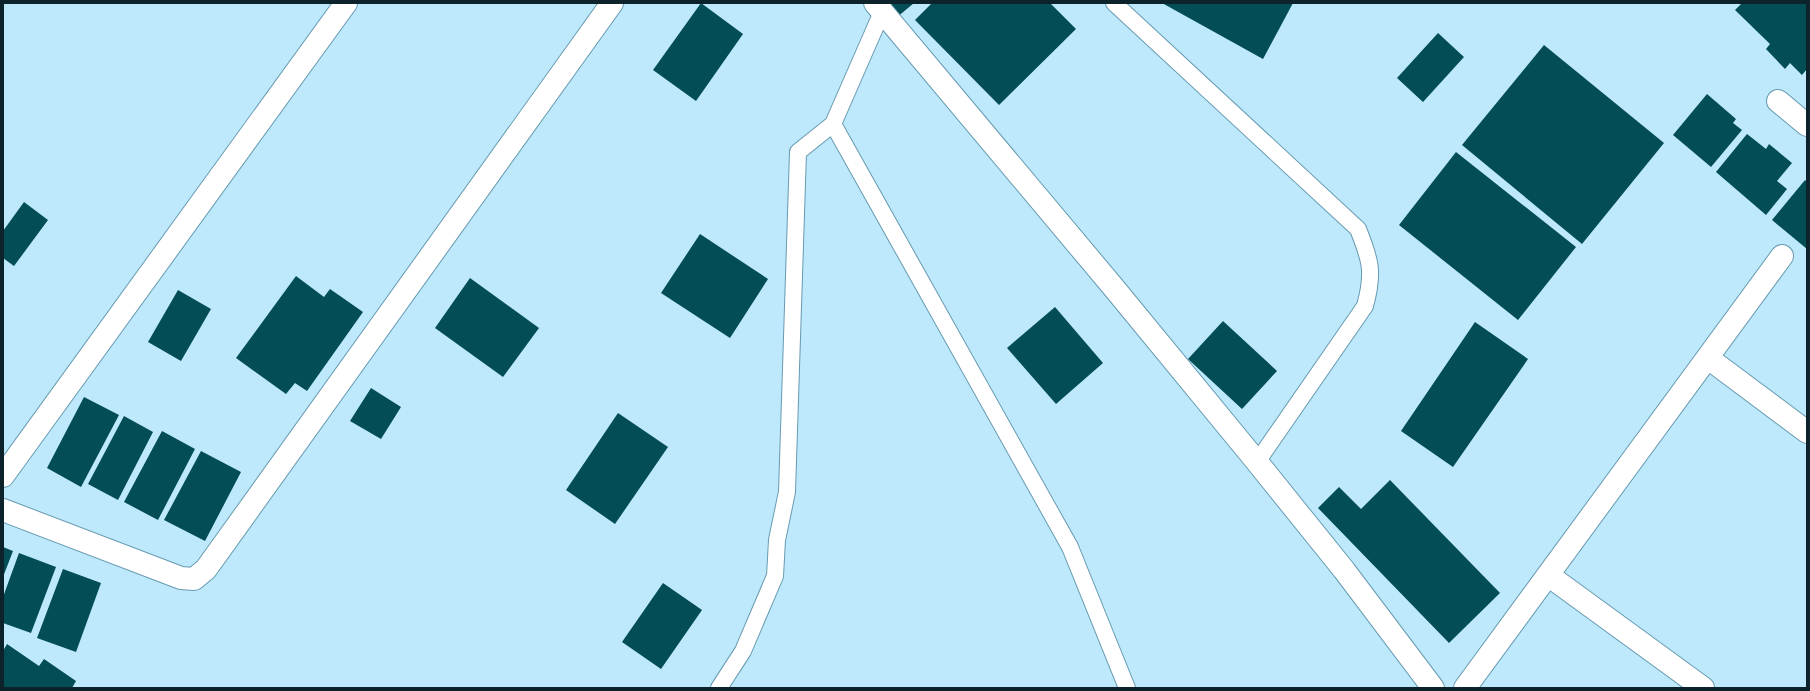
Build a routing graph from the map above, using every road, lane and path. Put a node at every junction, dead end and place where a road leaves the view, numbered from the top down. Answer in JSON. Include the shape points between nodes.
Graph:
{"nodes":[{"id":1,"x":346,"y":3,"type":"edge"},
{"id":2,"x":612,"y":3,"type":"edge"},
{"id":3,"x":1114,"y":3,"type":"edge"},
{"id":4,"x":878,"y":8,"type":"edge"},
{"id":5,"x":1778,"y":101,"type":"dead end"},
{"id":6,"x":833,"y":124,"type":"junction"},
{"id":7,"x":1807,"y":125,"type":"edge"},
{"id":8,"x":1782,"y":256,"type":"dead end"},
{"id":9,"x":1708,"y":358,"type":"junction"},
{"id":10,"x":1807,"y":432,"type":"edge"},
{"id":11,"x":1257,"y":462,"type":"junction"},
{"id":12,"x":3,"y":476,"type":"edge"},
{"id":13,"x":3,"y":510,"type":"edge"},
{"id":14,"x":1548,"y":575,"type":"junction"},
{"id":15,"x":720,"y":688,"type":"edge"},
{"id":16,"x":1127,"y":688,"type":"edge"},
{"id":17,"x":1433,"y":688,"type":"edge"},
{"id":18,"x":1465,"y":688,"type":"edge"},
{"id":19,"x":1703,"y":688,"type":"edge"}],
"edges":[{"from":1,"to":12,"type":"street"},
{"from":2,"to":13,"type":"street","via":[[206,569],[194,579],[181,578]]},
{"from":3,"to":11,"type":"lane","via":[[1358,229],[1366,248],[1371,267],[1371,286],[1365,306]]},
{"from":4,"to":6,"type":"lane"},
{"from":4,"to":11,"type":"street"},
{"from":5,"to":7,"type":"street"},
{"from":6,"to":15,"type":"lane","via":[[798,152],[787,492],[777,540],[775,576],[744,651]]},
{"from":6,"to":16,"type":"lane","via":[[1070,547]]},
{"from":8,"to":9,"type":"street"},
{"from":9,"to":10,"type":"street"},
{"from":9,"to":14,"type":"street"},
{"from":11,"to":17,"type":"street","via":[[1344,570]]},
{"from":14,"to":18,"type":"street"},
{"from":14,"to":19,"type":"street"}]}
